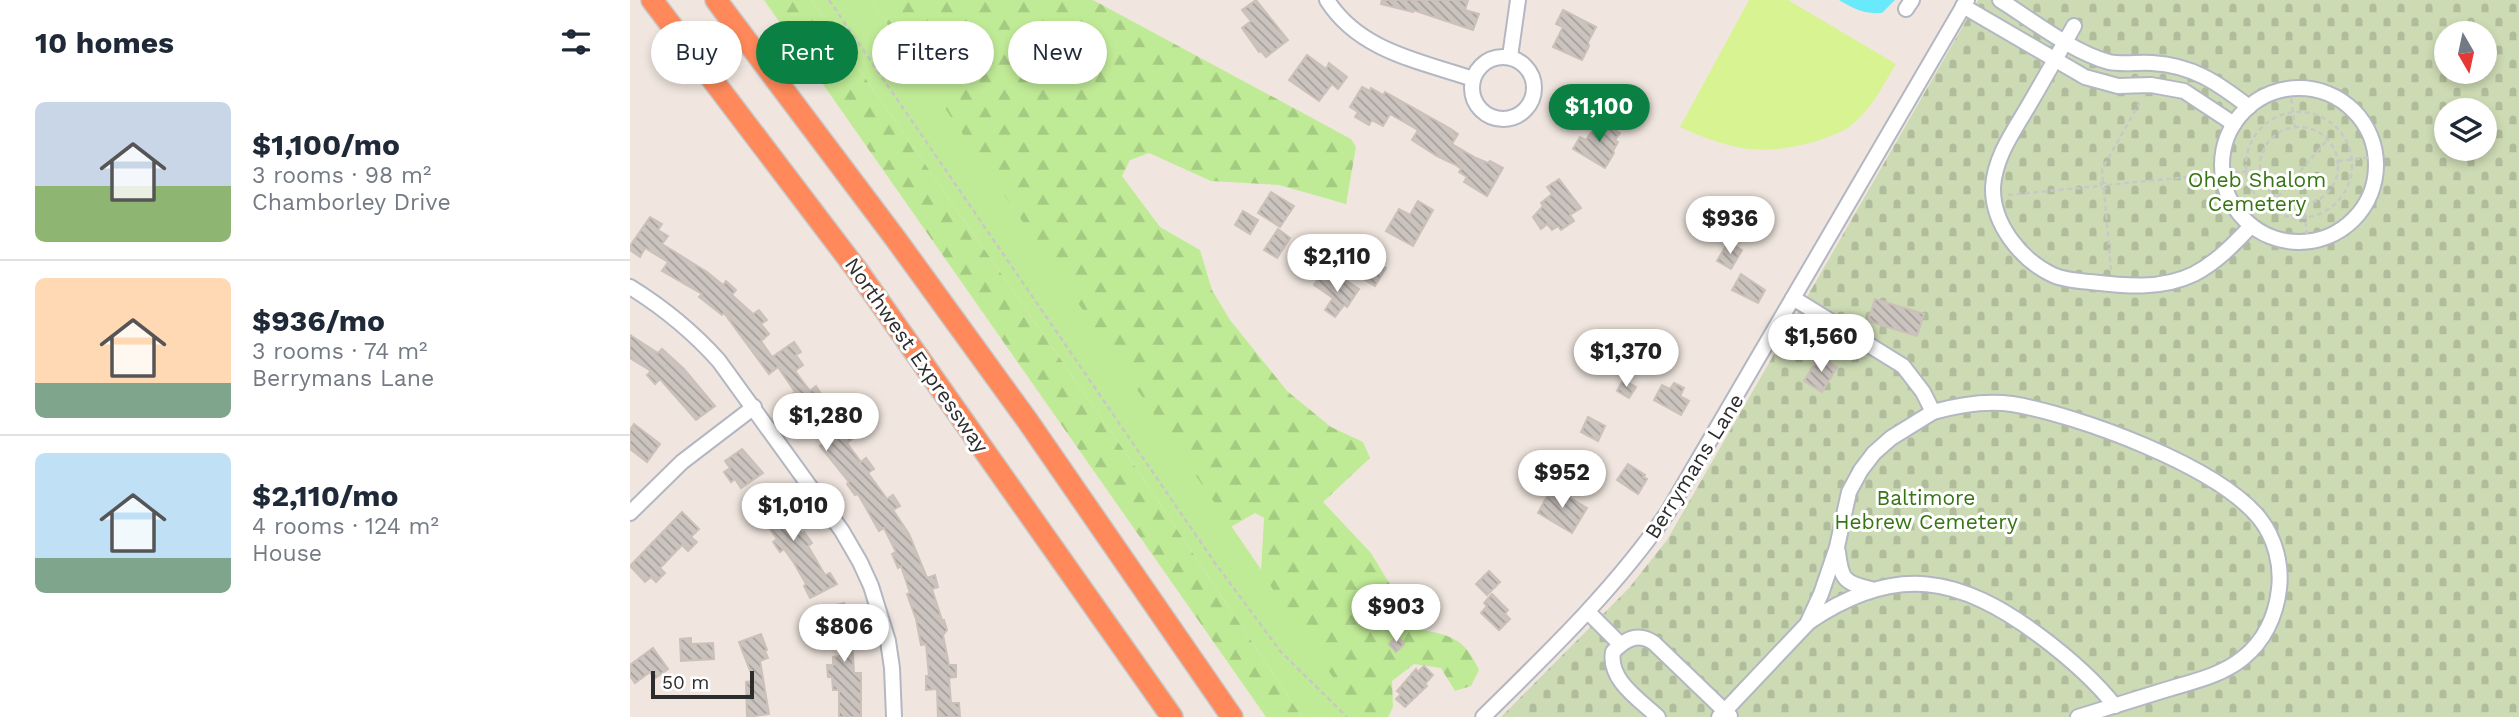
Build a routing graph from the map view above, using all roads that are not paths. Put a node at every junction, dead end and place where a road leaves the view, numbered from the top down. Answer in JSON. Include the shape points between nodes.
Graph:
{"nodes":[{"id":1,"x":652,"y":0,"type":"edge"},
{"id":2,"x":716,"y":0,"type":"edge"},
{"id":3,"x":1327,"y":0,"type":"edge"},
{"id":4,"x":1518,"y":0,"type":"edge"},
{"id":5,"x":2000,"y":0,"type":"edge"},
{"id":6,"x":1965,"y":3,"type":"edge"},
{"id":7,"x":2074,"y":26,"type":"dead end"},
{"id":8,"x":2066,"y":41,"type":"junction"},
{"id":9,"x":1510,"y":57,"type":"junction"},
{"id":10,"x":2055,"y":60,"type":"junction"},
{"id":11,"x":1473,"y":79,"type":"junction"},
{"id":12,"x":2249,"y":107,"type":"junction"},
{"id":13,"x":2234,"y":124,"type":"junction"},
{"id":14,"x":2251,"y":226,"type":"junction"},
{"id":15,"x":630,"y":287,"type":"edge"},
{"id":16,"x":1793,"y":298,"type":"junction"},
{"id":17,"x":754,"y":407,"type":"junction"},
{"id":18,"x":1933,"y":412,"type":"junction"},
{"id":19,"x":632,"y":507,"type":"edge"},
{"id":20,"x":1837,"y":547,"type":"junction"},
{"id":21,"x":1873,"y":589,"type":"junction"},
{"id":22,"x":1588,"y":612,"type":"junction"},
{"id":23,"x":1807,"y":624,"type":"junction"},
{"id":24,"x":1620,"y":644,"type":"junction"},
{"id":25,"x":2115,"y":706,"type":"junction"},
{"id":26,"x":1725,"y":715,"type":"edge"},
{"id":27,"x":894,"y":717,"type":"edge"},
{"id":28,"x":1172,"y":717,"type":"edge"},
{"id":29,"x":1233,"y":717,"type":"edge"},
{"id":30,"x":1482,"y":717,"type":"edge"},
{"id":31,"x":1658,"y":717,"type":"edge"},
{"id":32,"x":2078,"y":717,"type":"edge"}],
"edges":[{"from":1,"to":28,"type":"highway","name":"Northwest Expressway","via":[[857,270]]},
{"from":2,"to":29,"type":"highway","via":[[1019,409]]},
{"from":3,"to":11,"type":"street","via":[[1336,15],[1383,49]]},
{"from":4,"to":9,"type":"street"},
{"from":5,"to":8,"type":"street"},
{"from":6,"to":10,"type":"street"},
{"from":6,"to":16,"type":"street","name":"Berrymans Lane"},
{"from":7,"to":8,"type":"street"},
{"from":8,"to":10,"type":"street"},
{"from":8,"to":12,"type":"street","via":[[2108,62],[2171,64],[2193,70]]},
{"from":9,"to":11,"type":"street","via":[[1489,60]]},
{"from":9,"to":11,"type":"street","via":[[1522,62],[1534,79],[1533,99],[1523,113],[1506,120],[1488,116],[1474,100]]},
{"from":10,"to":13,"type":"street","via":[[2105,83],[2185,91]]},
{"from":10,"to":14,"type":"street","via":[[1998,159],[1995,174],[1997,209],[2013,243],[2039,267],[2067,279],[2155,285],[2193,274],[2213,262]]},
{"from":12,"to":13,"type":"street"},
{"from":12,"to":14,"type":"street","via":[[2290,90],[2335,97],[2364,124],[2376,157],[2372,191],[2355,218],[2326,237],[2289,242]]},
{"from":13,"to":14,"type":"street","via":[[2222,155],[2222,173],[2237,212]]},
{"from":15,"to":17,"type":"street","via":[[699,338]]},
{"from":16,"to":18,"type":"street","via":[[1903,366]]},
{"from":16,"to":22,"type":"street","name":"Berrymans Lane","via":[[1668,512],[1640,553]]},
{"from":17,"to":19,"type":"street"},
{"from":17,"to":27,"type":"street","via":[[842,531],[871,586],[888,641]]},
{"from":18,"to":20,"type":"street","via":[[1891,438],[1861,470],[1847,500]]},
{"from":18,"to":25,"type":"street","via":[[1959,405],[2010,404],[2081,423],[2192,468],[2230,491],[2261,520],[2278,559],[2280,582],[2277,607],[2258,643],[2235,663],[2205,678]]},
{"from":20,"to":21,"type":"street","via":[[1845,579]]},
{"from":20,"to":23,"type":"street"},
{"from":21,"to":23,"type":"street","via":[[1833,606]]},
{"from":21,"to":25,"type":"street","via":[[1937,585],[1997,607],[2069,658]]},
{"from":22,"to":24,"type":"street"},
{"from":22,"to":30,"type":"street","name":"Berrymans Lane"},
{"from":23,"to":26,"type":"street"},
{"from":24,"to":26,"type":"street","via":[[1638,636],[1647,638]]},
{"from":24,"to":31,"type":"street","via":[[1612,660],[1617,676]]},
{"from":25,"to":32,"type":"street"}]}
